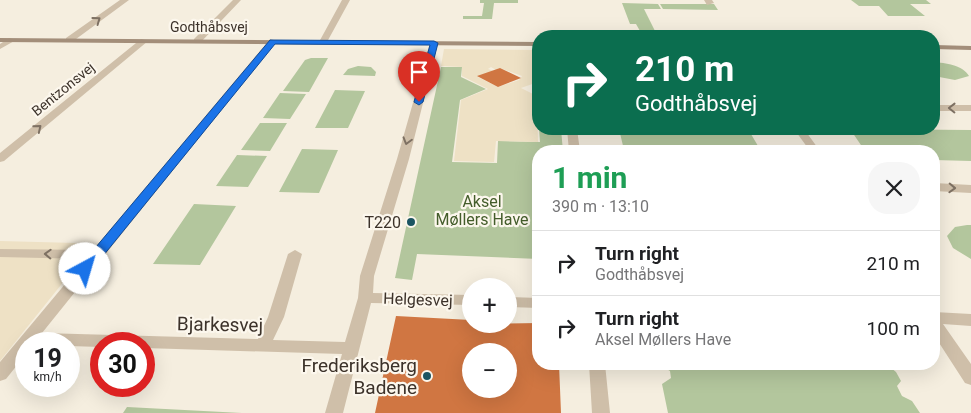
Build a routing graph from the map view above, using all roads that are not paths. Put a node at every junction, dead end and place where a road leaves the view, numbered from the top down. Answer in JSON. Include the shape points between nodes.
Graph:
{"nodes":[{"id":1,"x":125,"y":0,"type":"edge"},
{"id":2,"x":237,"y":0,"type":"edge"},
{"id":3,"x":346,"y":0,"type":"edge"},
{"id":4,"x":0,"y":40,"type":"edge"},
{"id":5,"x":12,"y":40,"type":"junction"},
{"id":6,"x":70,"y":40,"type":"junction"},
{"id":7,"x":144,"y":40,"type":"junction"},
{"id":8,"x":197,"y":41,"type":"junction"},
{"id":9,"x":273,"y":42,"type":"junction"},
{"id":10,"x":323,"y":42,"type":"junction"},
{"id":11,"x":434,"y":43,"type":"junction"},
{"id":12,"x":532,"y":44,"type":"edge"},
{"id":13,"x":0,"y":47,"type":"edge"},
{"id":14,"x":940,"y":47,"type":"edge"},
{"id":15,"x":971,"y":48,"type":"edge"},
{"id":16,"x":940,"y":108,"type":"edge"},
{"id":17,"x":971,"y":108,"type":"edge"},
{"id":18,"x":0,"y":159,"type":"edge"},
{"id":19,"x":940,"y":187,"type":"edge"},
{"id":20,"x":971,"y":189,"type":"edge"},
{"id":21,"x":0,"y":253,"type":"edge"},
{"id":22,"x":295,"y":254,"type":"dead end"},
{"id":23,"x":96,"y":255,"type":"junction"},
{"id":24,"x":365,"y":298,"type":"junction"},
{"id":25,"x":462,"y":300,"type":"edge"},
{"id":26,"x":517,"y":302,"type":"edge"},
{"id":27,"x":532,"y":303,"type":"edge"},
{"id":28,"x":940,"y":318,"type":"edge"},
{"id":29,"x":971,"y":320,"type":"edge"},
{"id":30,"x":34,"y":332,"type":"edge"},
{"id":31,"x":940,"y":332,"type":"edge"},
{"id":32,"x":80,"y":340,"type":"edge"},
{"id":33,"x":263,"y":345,"type":"junction"},
{"id":34,"x":351,"y":348,"type":"junction"},
{"id":35,"x":15,"y":355,"type":"edge"},
{"id":36,"x":597,"y":370,"type":"edge"},
{"id":37,"x":0,"y":374,"type":"edge"},
{"id":38,"x":971,"y":378,"type":"edge"},
{"id":39,"x":334,"y":413,"type":"edge"},
{"id":40,"x":601,"y":413,"type":"edge"}],
"edges":[{"from":6,"to":1,"type":"street","one_way":true},
{"from":2,"to":8,"type":"street"},
{"from":3,"to":10,"type":"street"},
{"from":4,"to":5,"type":"street","name":"Godthåbsvej"},
{"from":5,"to":6,"type":"street","name":"Godthåbsvej"},
{"from":5,"to":13,"type":"street"},
{"from":6,"to":7,"type":"street","name":"Godthåbsvej"},
{"from":7,"to":8,"type":"street","name":"Godthåbsvej"},
{"from":18,"to":7,"type":"street","name":"Bentzonsvej","one_way":true},
{"from":8,"to":9,"type":"street","name":"Godthåbsvej"},
{"from":9,"to":10,"type":"street","name":"Godthåbsvej"},
{"from":9,"to":23,"type":"street"},
{"from":10,"to":11,"type":"street","name":"Godthåbsvej"},
{"from":11,"to":12,"type":"street","name":"Godthåbsvej"},
{"from":11,"to":24,"type":"street","one_way":true,"via":[[367,276]]},
{"from":14,"to":15,"type":"street"},
{"from":17,"to":16,"type":"street","one_way":true},
{"from":19,"to":20,"type":"street","one_way":true},
{"from":23,"to":21,"type":"street","one_way":true},
{"from":22,"to":33,"type":"street","via":[[276,317]]},
{"from":23,"to":30,"type":"street"},
{"from":24,"to":25,"type":"street","name":"Helgesvej"},
{"from":24,"to":34,"type":"street"},
{"from":26,"to":27,"type":"street"},
{"from":28,"to":29,"type":"street"},
{"from":31,"to":38,"type":"street"},
{"from":32,"to":33,"type":"street","name":"Bjarkesvej"},
{"from":33,"to":34,"type":"street","name":"Bjarkesvej"},
{"from":34,"to":39,"type":"street"},
{"from":35,"to":37,"type":"street"},
{"from":36,"to":40,"type":"street"}]}
